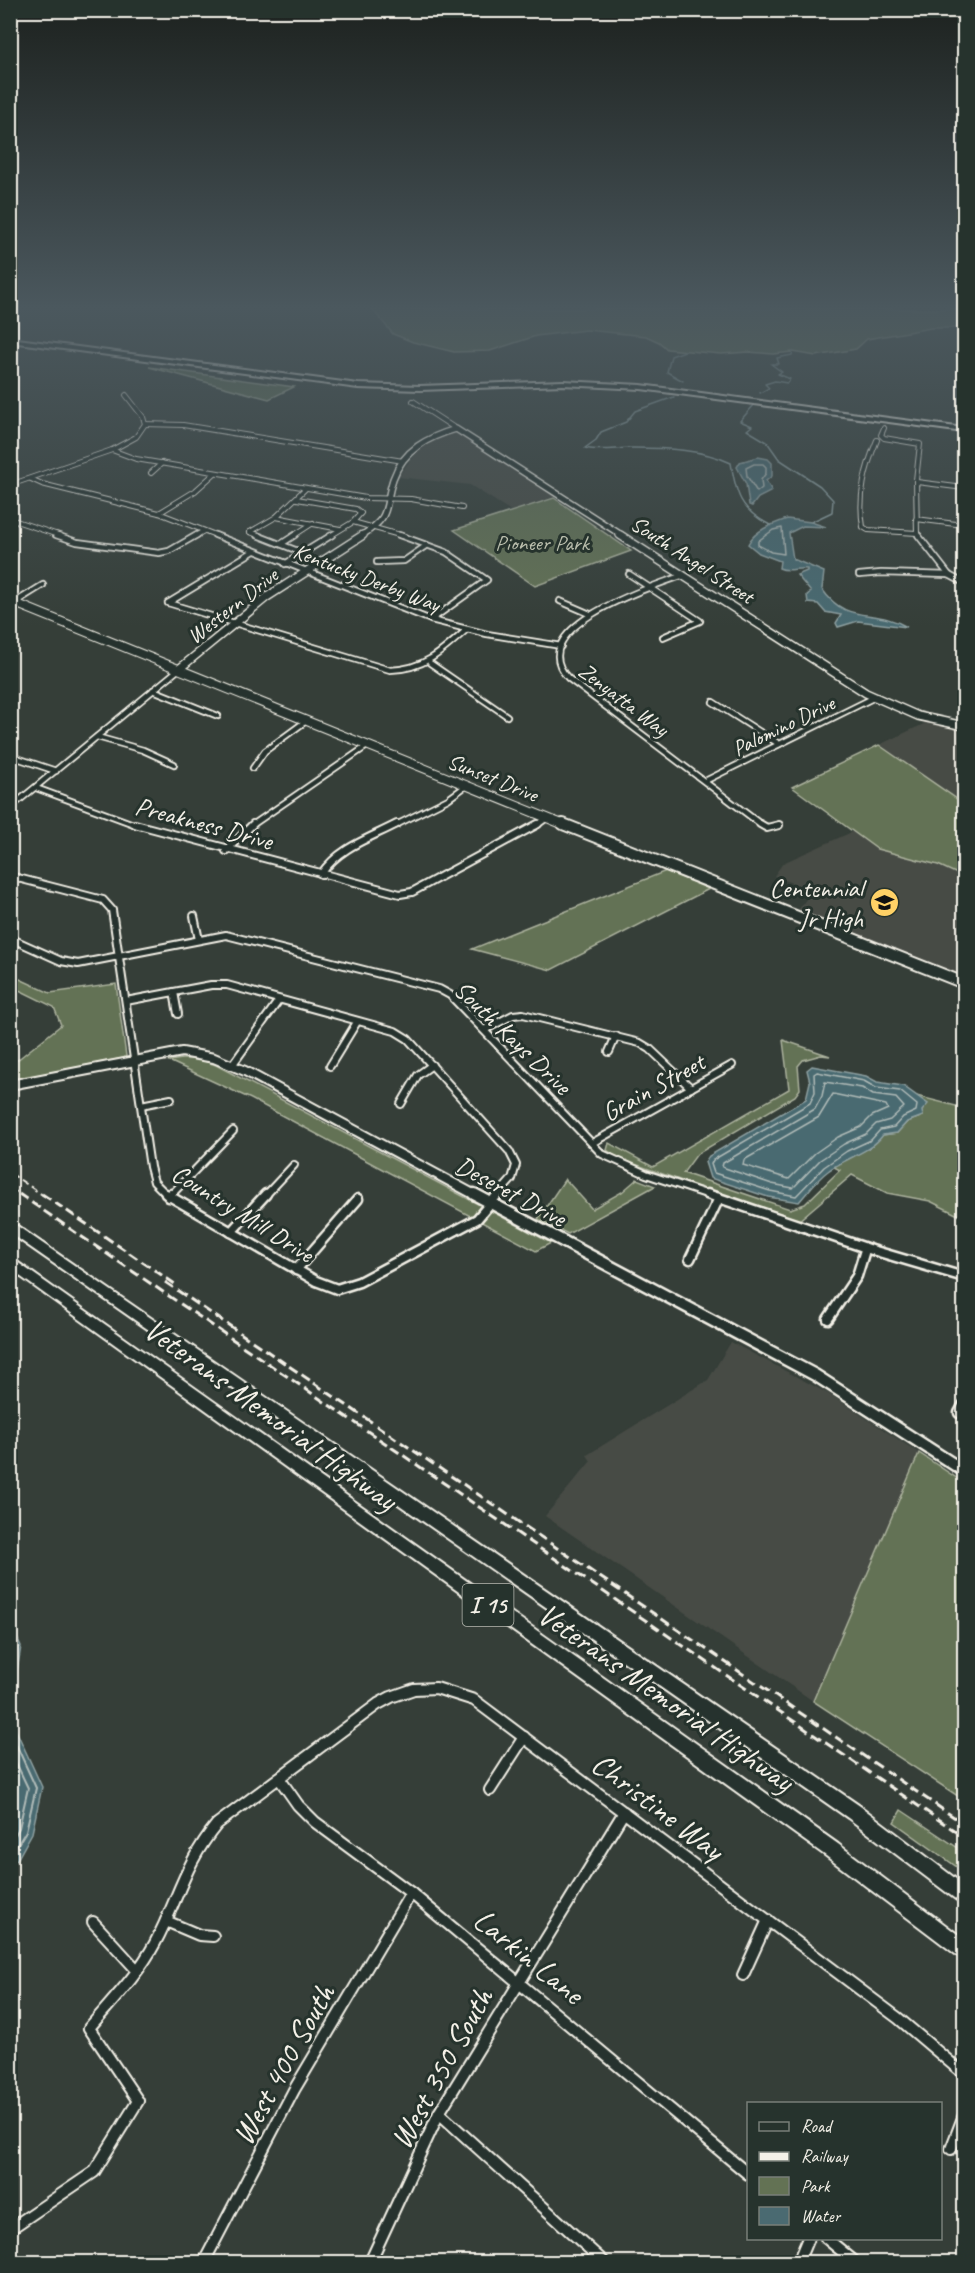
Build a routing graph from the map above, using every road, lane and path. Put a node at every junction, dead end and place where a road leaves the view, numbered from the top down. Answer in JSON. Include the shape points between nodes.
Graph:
{"nodes":[{"id":1,"x":142,"y":415,"type":"edge"},
{"id":2,"x":434,"y":415,"type":"edge"},
{"id":3,"x":852,"y":415,"type":"edge"},
{"id":4,"x":891,"y":415,"type":"edge"},
{"id":5,"x":145,"y":424,"type":"junction"},
{"id":6,"x":964,"y":425,"type":"edge"},
{"id":7,"x":884,"y":428,"type":"dead end"},
{"id":8,"x":456,"y":429,"type":"junction"},
{"id":9,"x":964,"y":430,"type":"edge"},
{"id":10,"x":877,"y":440,"type":"dead end"},
{"id":11,"x":112,"y":450,"type":"junction"},
{"id":12,"x":403,"y":461,"type":"junction"},
{"id":13,"x":162,"y":463,"type":"junction"},
{"id":14,"x":151,"y":473,"type":"dead end"},
{"id":15,"x":215,"y":473,"type":"junction"},
{"id":16,"x":31,"y":479,"type":"junction"},
{"id":17,"x":918,"y":482,"type":"junction"},
{"id":18,"x":10,"y":485,"type":"edge"},
{"id":19,"x":306,"y":488,"type":"junction"},
{"id":20,"x":964,"y":488,"type":"edge"},
{"id":21,"x":297,"y":499,"type":"junction"},
{"id":22,"x":391,"y":499,"type":"junction"},
{"id":23,"x":462,"y":508,"type":"dead end"},
{"id":24,"x":159,"y":513,"type":"junction"},
{"id":25,"x":276,"y":517,"type":"junction"},
{"id":26,"x":10,"y":519,"type":"edge"},
{"id":27,"x":916,"y":519,"type":"junction"},
{"id":28,"x":353,"y":522,"type":"junction"},
{"id":29,"x":313,"y":523,"type":"junction"},
{"id":30,"x":964,"y":525,"type":"edge"},
{"id":31,"x":375,"y":527,"type":"junction"},
{"id":32,"x":340,"y":529,"type":"junction"},
{"id":33,"x":204,"y":531,"type":"junction"},
{"id":34,"x":917,"y":534,"type":"junction"},
{"id":35,"x":281,"y":544,"type":"junction"},
{"id":36,"x":427,"y":545,"type":"junction"},
{"id":37,"x":254,"y":551,"type":"junction"},
{"id":38,"x":303,"y":553,"type":"junction"},
{"id":39,"x":377,"y":562,"type":"dead end"},
{"id":40,"x":285,"y":564,"type":"junction"},
{"id":41,"x":307,"y":571,"type":"junction"},
{"id":42,"x":629,"y":574,"type":"dead end"},
{"id":43,"x":684,"y":575,"type":"junction"},
{"id":44,"x":859,"y":575,"type":"dead end"},
{"id":45,"x":949,"y":575,"type":"junction"},
{"id":46,"x":964,"y":583,"type":"edge"},
{"id":47,"x":43,"y":585,"type":"dead end"},
{"id":48,"x":650,"y":588,"type":"junction"},
{"id":49,"x":560,"y":601,"type":"dead end"},
{"id":50,"x":12,"y":602,"type":"edge"},
{"id":51,"x":590,"y":614,"type":"junction"},
{"id":52,"x":431,"y":620,"type":"junction"},
{"id":53,"x":235,"y":623,"type":"junction"},
{"id":54,"x":466,"y":630,"type":"junction"},
{"id":55,"x":663,"y":637,"type":"dead end"},
{"id":56,"x":561,"y":646,"type":"junction"},
{"id":57,"x":430,"y":663,"type":"junction"},
{"id":58,"x":179,"y":669,"type":"junction"},
{"id":59,"x":153,"y":690,"type":"junction"},
{"id":60,"x":875,"y":697,"type":"junction"},
{"id":61,"x":713,"y":702,"type":"dead end"},
{"id":62,"x":218,"y":716,"type":"dead end"},
{"id":63,"x":507,"y":716,"type":"dead end"},
{"id":64,"x":306,"y":721,"type":"junction"},
{"id":65,"x":964,"y":726,"type":"edge"},
{"id":66,"x":97,"y":736,"type":"junction"},
{"id":67,"x":779,"y":744,"type":"junction"},
{"id":68,"x":367,"y":746,"type":"junction"},
{"id":69,"x":10,"y":753,"type":"edge"},
{"id":70,"x":174,"y":764,"type":"dead end"},
{"id":71,"x":253,"y":768,"type":"dead end"},
{"id":72,"x":56,"y":771,"type":"junction"},
{"id":73,"x":705,"y":781,"type":"junction"},
{"id":74,"x":466,"y":786,"type":"junction"},
{"id":75,"x":36,"y":788,"type":"junction"},
{"id":76,"x":10,"y":808,"type":"edge"},
{"id":77,"x":547,"y":818,"type":"junction"},
{"id":78,"x":779,"y":825,"type":"dead end"},
{"id":79,"x":226,"y":851,"type":"junction"},
{"id":80,"x":321,"y":874,"type":"junction"},
{"id":81,"x":10,"y":876,"type":"edge"},
{"id":82,"x":194,"y":916,"type":"dead end"},
{"id":83,"x":10,"y":938,"type":"edge"},
{"id":84,"x":199,"y":939,"type":"junction"},
{"id":85,"x":120,"y":956,"type":"junction"},
{"id":86,"x":964,"y":983,"type":"edge"},
{"id":87,"x":174,"y":992,"type":"junction"},
{"id":88,"x":279,"y":1000,"type":"junction"},
{"id":89,"x":126,"y":1001,"type":"junction"},
{"id":90,"x":178,"y":1014,"type":"dead end"},
{"id":91,"x":357,"y":1022,"type":"junction"},
{"id":92,"x":484,"y":1030,"type":"junction"},
{"id":93,"x":616,"y":1036,"type":"junction"},
{"id":94,"x":609,"y":1052,"type":"dead end"},
{"id":95,"x":135,"y":1063,"type":"junction"},
{"id":96,"x":233,"y":1064,"type":"junction"},
{"id":97,"x":432,"y":1065,"type":"junction"},
{"id":98,"x":732,"y":1065,"type":"dead end"},
{"id":99,"x":330,"y":1066,"type":"dead end"},
{"id":100,"x":10,"y":1085,"type":"edge"},
{"id":101,"x":691,"y":1088,"type":"junction"},
{"id":102,"x":171,"y":1099,"type":"dead end"},
{"id":103,"x":401,"y":1104,"type":"dead end"},
{"id":104,"x":141,"y":1105,"type":"junction"},
{"id":105,"x":233,"y":1131,"type":"dead end"},
{"id":106,"x":592,"y":1143,"type":"junction"},
{"id":107,"x":294,"y":1165,"type":"dead end"},
{"id":108,"x":169,"y":1197,"type":"junction"},
{"id":109,"x":719,"y":1198,"type":"junction"},
{"id":110,"x":358,"y":1199,"type":"dead end"},
{"id":111,"x":490,"y":1204,"type":"junction"},
{"id":112,"x":10,"y":1226,"type":"edge"},
{"id":113,"x":231,"y":1232,"type":"junction"},
{"id":114,"x":865,"y":1250,"type":"junction"},
{"id":115,"x":690,"y":1258,"type":"dead end"},
{"id":116,"x":10,"y":1262,"type":"edge"},
{"id":117,"x":296,"y":1270,"type":"junction"},
{"id":118,"x":964,"y":1277,"type":"edge"},
{"id":119,"x":828,"y":1319,"type":"dead end"},
{"id":120,"x":964,"y":1404,"type":"edge"},
{"id":121,"x":959,"y":1413,"type":"dead end"},
{"id":122,"x":964,"y":1471,"type":"edge"},
{"id":123,"x":524,"y":1737,"type":"junction"},
{"id":124,"x":279,"y":1778,"type":"junction"},
{"id":125,"x":490,"y":1790,"type":"dead end"},
{"id":126,"x":624,"y":1812,"type":"junction"},
{"id":127,"x":411,"y":1893,"type":"junction"},
{"id":128,"x":964,"y":1895,"type":"edge"},
{"id":129,"x":768,"y":1920,"type":"junction"},
{"id":130,"x":166,"y":1921,"type":"junction"},
{"id":131,"x":93,"y":1922,"type":"dead end"},
{"id":132,"x":213,"y":1936,"type":"dead end"},
{"id":133,"x":964,"y":1950,"type":"edge"},
{"id":134,"x":137,"y":1970,"type":"junction"},
{"id":135,"x":743,"y":1975,"type":"dead end"},
{"id":136,"x":520,"y":1982,"type":"junction"},
{"id":137,"x":964,"y":2074,"type":"edge"},
{"id":138,"x":439,"y":2113,"type":"junction"},
{"id":139,"x":964,"y":2115,"type":"edge"},
{"id":140,"x":951,"y":2149,"type":"dead end"},
{"id":141,"x":747,"y":2173,"type":"edge"},
{"id":142,"x":10,"y":2229,"type":"edge"},
{"id":143,"x":807,"y":2240,"type":"edge"},
{"id":144,"x":828,"y":2240,"type":"edge"},
{"id":145,"x":204,"y":2262,"type":"edge"},
{"id":146,"x":370,"y":2262,"type":"edge"},
{"id":147,"x":604,"y":2262,"type":"edge"},
{"id":148,"x":798,"y":2262,"type":"edge"},
{"id":149,"x":855,"y":2262,"type":"edge"}],
"edges":[{"from":1,"to":5,"type":"street"},
{"from":2,"to":8,"type":"street","name":"South Angel Street"},
{"from":3,"to":9,"type":"highway"},
{"from":4,"to":6,"type":"highway"},
{"from":5,"to":11,"type":"street","via":[[136,436]]},
{"from":5,"to":12,"type":"street","via":[[183,425]]},
{"from":7,"to":17,"type":"street","via":[[884,438],[920,444]]},
{"from":8,"to":12,"type":"street","name":"Western Drive","via":[[417,444]]},
{"from":8,"to":43,"type":"street","name":"South Angel Street"},
{"from":10,"to":34,"type":"street","via":[[863,472],[863,527]]},
{"from":11,"to":13,"type":"street"},
{"from":11,"to":16,"type":"street"},
{"from":12,"to":22,"type":"street","name":"Western Drive","via":[[393,479]]},
{"from":13,"to":14,"type":"street"},
{"from":13,"to":15,"type":"street"},
{"from":15,"to":19,"type":"street"},
{"from":15,"to":24,"type":"street","via":[[195,491]]},
{"from":16,"to":18,"type":"street"},
{"from":16,"to":24,"type":"street","name":"Kentucky Derby Way"},
{"from":17,"to":20,"type":"street"},
{"from":17,"to":27,"type":"street"},
{"from":19,"to":21,"type":"street"},
{"from":19,"to":22,"type":"street"},
{"from":21,"to":25,"type":"street"},
{"from":21,"to":28,"type":"street","via":[[360,511]]},
{"from":22,"to":23,"type":"street"},
{"from":22,"to":31,"type":"street","name":"Western Drive"},
{"from":24,"to":33,"type":"street","name":"Kentucky Derby Way"},
{"from":25,"to":29,"type":"street"},
{"from":25,"to":35,"type":"street","via":[[250,532]]},
{"from":26,"to":33,"type":"street","via":[[76,542],[164,553]]},
{"from":27,"to":30,"type":"street"},
{"from":27,"to":34,"type":"street"},
{"from":28,"to":31,"type":"street"},
{"from":28,"to":32,"type":"street"},
{"from":29,"to":32,"type":"street"},
{"from":29,"to":35,"type":"street"},
{"from":31,"to":36,"type":"street"},
{"from":31,"to":41,"type":"street","name":"Western Drive"},
{"from":32,"to":38,"type":"street"},
{"from":33,"to":37,"type":"street","name":"Kentucky Derby Way"},
{"from":34,"to":45,"type":"street"},
{"from":35,"to":38,"type":"street"},
{"from":36,"to":39,"type":"street","via":[[404,561]]},
{"from":36,"to":52,"type":"street","via":[[446,552],[487,580]]},
{"from":37,"to":40,"type":"street","name":"Kentucky Derby Way"},
{"from":37,"to":53,"type":"street","via":[[168,603]]},
{"from":38,"to":40,"type":"street"},
{"from":40,"to":41,"type":"street","name":"Kentucky Derby Way"},
{"from":41,"to":52,"type":"street","name":"Kentucky Derby Way"},
{"from":41,"to":53,"type":"street","name":"Western Drive"},
{"from":42,"to":48,"type":"street"},
{"from":43,"to":48,"type":"street","name":"Zenyatta Way"},
{"from":43,"to":60,"type":"street","name":"South Angel Street"},
{"from":44,"to":45,"type":"street"},
{"from":45,"to":46,"type":"street"},
{"from":47,"to":50,"type":"street"},
{"from":48,"to":51,"type":"street","name":"Zenyatta Way"},
{"from":48,"to":55,"type":"street","via":[[700,621]]},
{"from":49,"to":51,"type":"street"},
{"from":50,"to":58,"type":"main road","name":"Sunset Drive"},
{"from":51,"to":56,"type":"street","name":"Zenyatta Way"},
{"from":52,"to":54,"type":"street","name":"Kentucky Derby Way"},
{"from":53,"to":57,"type":"street","via":[[390,670],[417,669]]},
{"from":53,"to":58,"type":"street","name":"Western Drive"},
{"from":54,"to":56,"type":"street","name":"Kentucky Derby Way"},
{"from":54,"to":57,"type":"street"},
{"from":56,"to":73,"type":"street","name":"Zenyatta Way","via":[[557,663],[568,678]]},
{"from":57,"to":63,"type":"street"},
{"from":58,"to":59,"type":"street","name":"Western Drive"},
{"from":58,"to":64,"type":"main road","name":"Sunset Drive"},
{"from":59,"to":62,"type":"street"},
{"from":59,"to":66,"type":"street","name":"Western Drive"},
{"from":60,"to":65,"type":"street","name":"South Angel Street","via":[[918,716]]},
{"from":60,"to":67,"type":"street","name":"Palomino Drive"},
{"from":61,"to":67,"type":"street"},
{"from":64,"to":68,"type":"main road","name":"Sunset Drive"},
{"from":64,"to":71,"type":"street","via":[[265,751]]},
{"from":66,"to":70,"type":"street"},
{"from":66,"to":72,"type":"street","name":"Western Drive"},
{"from":67,"to":73,"type":"street","name":"Palomino Drive"},
{"from":68,"to":74,"type":"main road","name":"Sunset Drive"},
{"from":68,"to":79,"type":"street","via":[[246,829]]},
{"from":69,"to":72,"type":"street"},
{"from":72,"to":75,"type":"street","name":"Western Drive"},
{"from":73,"to":78,"type":"street","name":"Zenyatta Way","via":[[761,825]]},
{"from":74,"to":77,"type":"main road","name":"Sunset Drive"},
{"from":74,"to":80,"type":"street","via":[[448,799],[341,852]]},
{"from":75,"to":76,"type":"street","name":"Western Drive"},
{"from":75,"to":79,"type":"street","name":"Preakness Drive","via":[[115,818]]},
{"from":77,"to":80,"type":"street","name":"Preakness Drive","via":[[412,892],[400,894]]},
{"from":77,"to":86,"type":"main road","name":"Sunset Drive"},
{"from":79,"to":80,"type":"street","name":"Preakness Drive"},
{"from":81,"to":85,"type":"street","name":"Country Mill Drive","via":[[104,900],[112,910]]},
{"from":82,"to":84,"type":"street"},
{"from":83,"to":85,"type":"street","name":"South Kays Drive","via":[[61,961],[78,964]]},
{"from":84,"to":85,"type":"street","name":"South Kays Drive"},
{"from":84,"to":92,"type":"street","name":"South Kays Drive","via":[[238,936],[439,989]]},
{"from":85,"to":89,"type":"street","name":"Country Mill Drive"},
{"from":87,"to":88,"type":"street","via":[[227,985]]},
{"from":87,"to":89,"type":"street"},
{"from":87,"to":90,"type":"street"},
{"from":88,"to":91,"type":"street"},
{"from":88,"to":96,"type":"street"},
{"from":89,"to":95,"type":"street","name":"Country Mill Drive"},
{"from":91,"to":97,"type":"street","via":[[408,1039]]},
{"from":91,"to":99,"type":"street"},
{"from":92,"to":93,"type":"street","via":[[524,1014]]},
{"from":92,"to":106,"type":"street","name":"South Kays Drive"},
{"from":93,"to":94,"type":"street"},
{"from":93,"to":101,"type":"street","via":[[650,1048]]},
{"from":95,"to":96,"type":"street","name":"Deseret Drive","via":[[182,1052],[202,1053]]},
{"from":95,"to":100,"type":"street","name":"Deseret Drive"},
{"from":95,"to":104,"type":"street","name":"Country Mill Drive"},
{"from":96,"to":111,"type":"street","name":"Deseret Drive"},
{"from":97,"to":103,"type":"street","via":[[418,1075]]},
{"from":97,"to":111,"type":"street","name":"Country Mill Drive","via":[[509,1151],[516,1165],[512,1179]]},
{"from":98,"to":101,"type":"street","name":"Grain Street"},
{"from":101,"to":106,"type":"street","name":"Grain Street"},
{"from":102,"to":104,"type":"street"},
{"from":104,"to":108,"type":"street","name":"Country Mill Drive","via":[[154,1182]]},
{"from":105,"to":108,"type":"street"},
{"from":106,"to":109,"type":"street","name":"South Kays Drive","via":[[619,1164]]},
{"from":107,"to":113,"type":"street"},
{"from":108,"to":113,"type":"street","name":"Country Mill Drive"},
{"from":109,"to":114,"type":"street","name":"South Kays Drive"},
{"from":109,"to":115,"type":"street"},
{"from":110,"to":117,"type":"street"},
{"from":111,"to":117,"type":"street","name":"Country Mill Drive","via":[[477,1219],[359,1282],[338,1289]]},
{"from":111,"to":122,"type":"street","name":"Deseret Drive","via":[[815,1375]]},
{"from":112,"to":128,"type":"highway","name":"Veterans Memorial Highway","number":"I 15","via":[[854,1812]]},
{"from":113,"to":117,"type":"street","name":"Country Mill Drive"},
{"from":114,"to":118,"type":"street","name":"South Kays Drive"},
{"from":114,"to":119,"type":"street","via":[[857,1276]]},
{"from":116,"to":133,"type":"highway","name":"Veterans Memorial Highway","number":"I 15","via":[[832,1850]]},
{"from":120,"to":121,"type":"street"},
{"from":123,"to":124,"type":"street","name":"Christine Way","via":[[456,1691],[419,1687],[398,1692],[378,1704]]},
{"from":123,"to":125,"type":"street"},
{"from":123,"to":126,"type":"street","name":"Christine Way"},
{"from":124,"to":127,"type":"street","name":"Larkin Lane","via":[[315,1822]]},
{"from":124,"to":130,"type":"street","name":"Christine Way","via":[[217,1824],[201,1841],[179,1881]]},
{"from":126,"to":129,"type":"street","name":"Christine Way"},
{"from":126,"to":136,"type":"street","name":"West 350 South"},
{"from":127,"to":136,"type":"street","name":"Larkin Lane"},
{"from":127,"to":145,"type":"street","name":"West 400 South","via":[[294,2090]]},
{"from":129,"to":135,"type":"street"},
{"from":129,"to":137,"type":"street","name":"Christine Way","via":[[898,2018]]},
{"from":130,"to":132,"type":"street","via":[[199,1935]]},
{"from":130,"to":134,"type":"street","name":"Christine Way"},
{"from":131,"to":134,"type":"street"},
{"from":134,"to":142,"type":"street","name":"Christine Way","via":[[89,2028],[138,2101],[94,2172]]},
{"from":136,"to":138,"type":"street","name":"West 350 South"},
{"from":136,"to":141,"type":"street","name":"Larkin Lane"},
{"from":138,"to":146,"type":"street","name":"West 350 South"},
{"from":138,"to":147,"type":"street"},
{"from":139,"to":140,"type":"street"},
{"from":143,"to":148,"type":"street"},
{"from":144,"to":149,"type":"street"}]}
